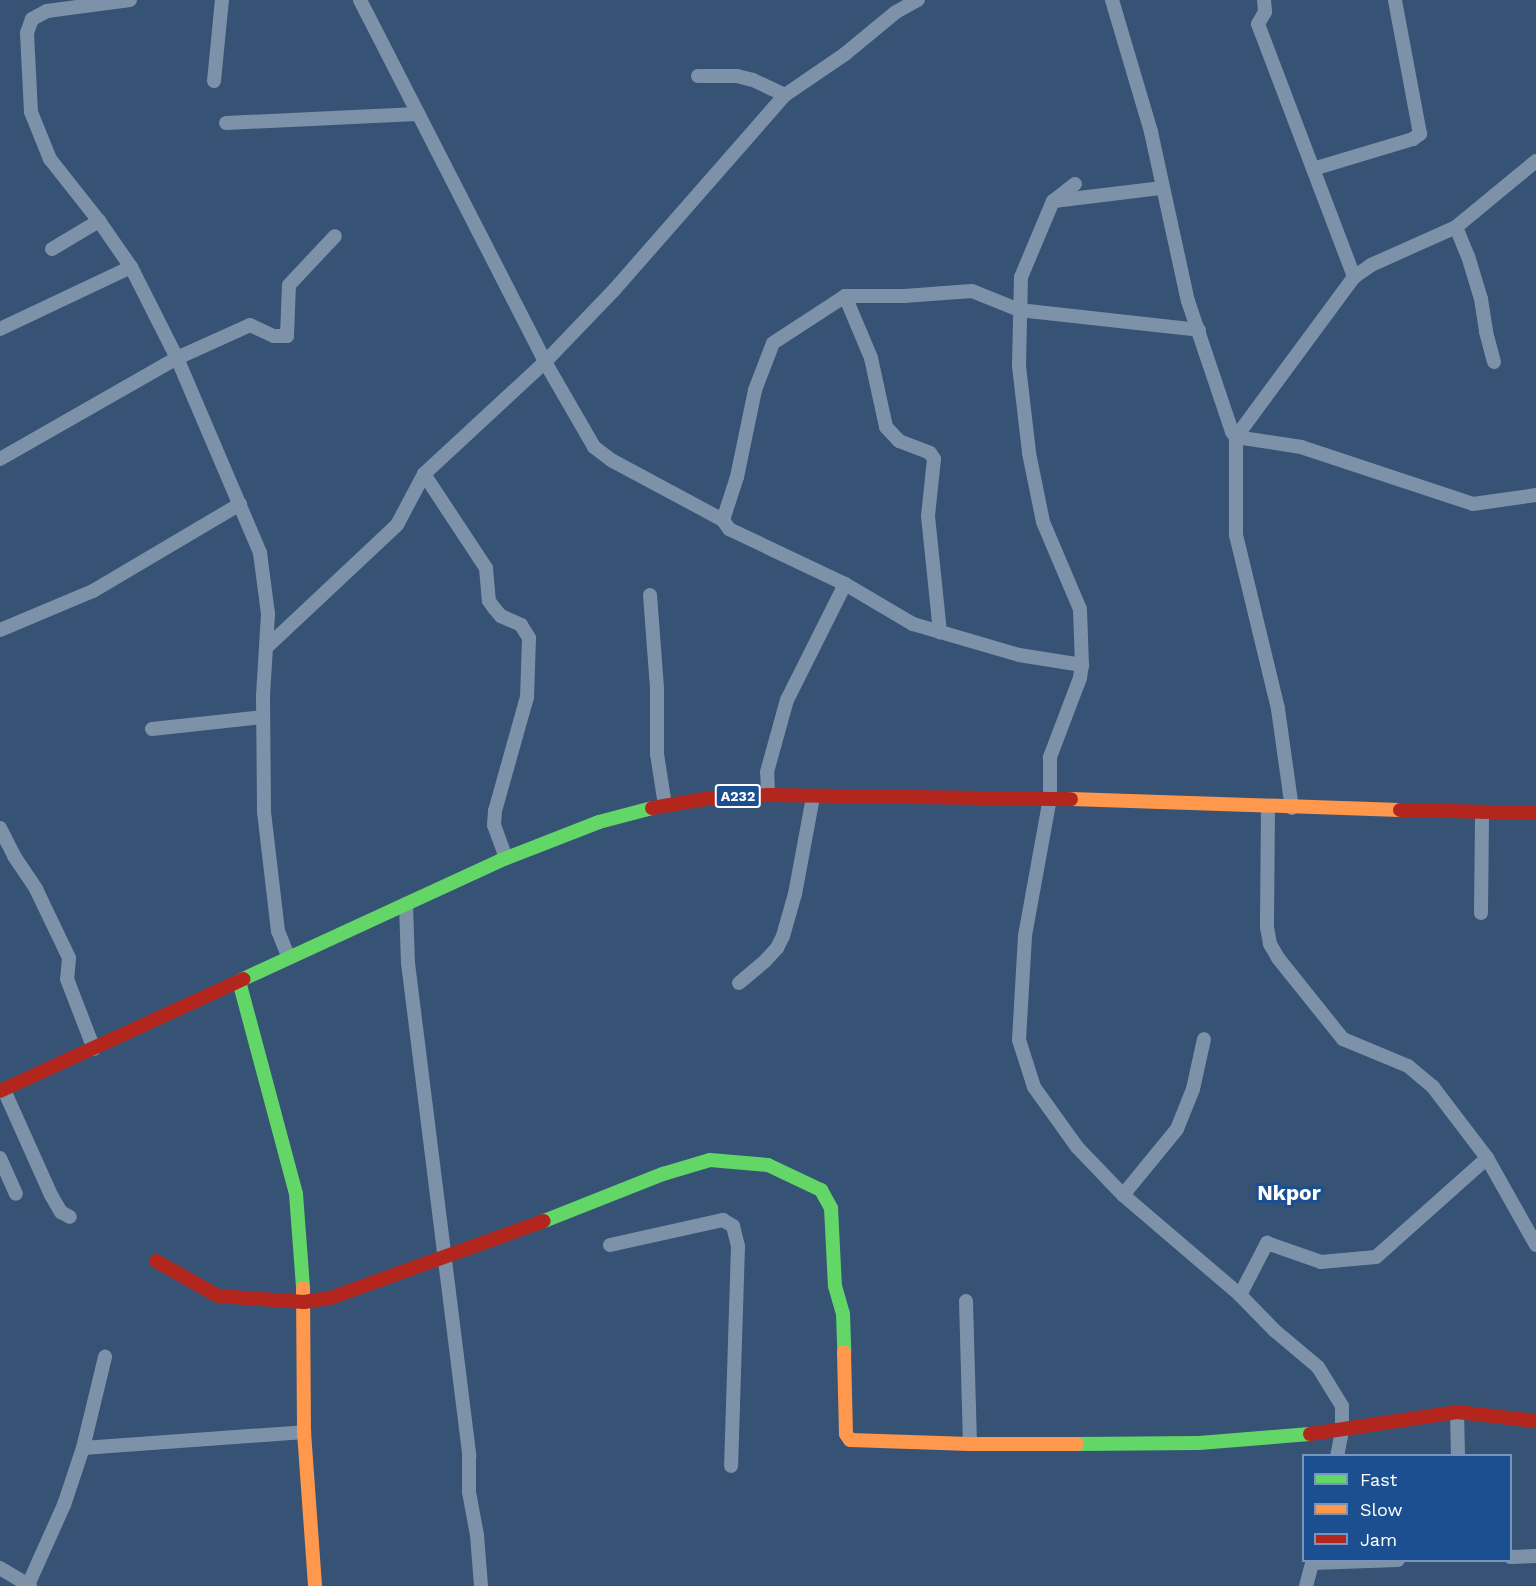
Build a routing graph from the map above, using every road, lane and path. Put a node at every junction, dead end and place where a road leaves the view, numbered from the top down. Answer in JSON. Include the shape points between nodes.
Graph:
{"nodes":[{"id":1,"x":130,"y":0,"type":"edge"},
{"id":2,"x":222,"y":0,"type":"edge"},
{"id":3,"x":360,"y":0,"type":"edge"},
{"id":4,"x":918,"y":0,"type":"edge"},
{"id":5,"x":1112,"y":0,"type":"edge"},
{"id":6,"x":1264,"y":0,"type":"edge"},
{"id":7,"x":1395,"y":0,"type":"edge"},
{"id":8,"x":698,"y":76,"type":"dead end"},
{"id":9,"x":214,"y":81,"type":"dead end"},
{"id":10,"x":784,"y":95,"type":"junction"},
{"id":11,"x":417,"y":114,"type":"junction"},
{"id":12,"x":226,"y":123,"type":"dead end"},
{"id":13,"x":1536,"y":161,"type":"edge"},
{"id":14,"x":1313,"y":169,"type":"junction"},
{"id":15,"x":1075,"y":184,"type":"dead end"},
{"id":16,"x":1162,"y":188,"type":"junction"},
{"id":17,"x":1053,"y":201,"type":"junction"},
{"id":18,"x":99,"y":221,"type":"junction"},
{"id":19,"x":1456,"y":227,"type":"junction"},
{"id":20,"x":335,"y":236,"type":"dead end"},
{"id":21,"x":52,"y":249,"type":"dead end"},
{"id":22,"x":131,"y":267,"type":"junction"},
{"id":23,"x":1354,"y":277,"type":"junction"},
{"id":24,"x":845,"y":296,"type":"junction"},
{"id":25,"x":1019,"y":310,"type":"junction"},
{"id":26,"x":0,"y":329,"type":"edge"},
{"id":27,"x":1199,"y":330,"type":"junction"},
{"id":28,"x":177,"y":358,"type":"junction"},
{"id":29,"x":545,"y":362,"type":"junction"},
{"id":30,"x":1494,"y":362,"type":"dead end"},
{"id":31,"x":1236,"y":437,"type":"junction"},
{"id":32,"x":0,"y":458,"type":"edge"},
{"id":33,"x":424,"y":474,"type":"junction"},
{"id":34,"x":1536,"y":495,"type":"edge"},
{"id":35,"x":240,"y":504,"type":"junction"},
{"id":36,"x":723,"y":520,"type":"junction"},
{"id":37,"x":845,"y":584,"type":"junction"},
{"id":38,"x":650,"y":595,"type":"dead end"},
{"id":39,"x":0,"y":630,"type":"edge"},
{"id":40,"x":940,"y":632,"type":"junction"},
{"id":41,"x":268,"y":646,"type":"junction"},
{"id":42,"x":1082,"y":665,"type":"junction"},
{"id":43,"x":262,"y":717,"type":"junction"},
{"id":44,"x":152,"y":729,"type":"dead end"},
{"id":45,"x":768,"y":795,"type":"junction"},
{"id":46,"x":813,"y":797,"type":"junction"},
{"id":47,"x":1050,"y":798,"type":"junction"},
{"id":48,"x":665,"y":805,"type":"junction"},
{"id":49,"x":1268,"y":807,"type":"junction"},
{"id":50,"x":1292,"y":808,"type":"junction"},
{"id":51,"x":1482,"y":812,"type":"junction"},
{"id":52,"x":1536,"y":813,"type":"edge"},
{"id":53,"x":0,"y":828,"type":"edge"},
{"id":54,"x":506,"y":858,"type":"junction"},
{"id":55,"x":406,"y":904,"type":"junction"},
{"id":56,"x":1481,"y":913,"type":"dead end"},
{"id":57,"x":289,"y":958,"type":"junction"},
{"id":58,"x":239,"y":981,"type":"junction"},
{"id":59,"x":739,"y":983,"type":"dead end"},
{"id":60,"x":1204,"y":1039,"type":"dead end"},
{"id":61,"x":94,"y":1049,"type":"junction"},
{"id":62,"x":2,"y":1090,"type":"edge"},
{"id":63,"x":0,"y":1158,"type":"edge"},
{"id":64,"x":1488,"y":1158,"type":"junction"},
{"id":65,"x":16,"y":1194,"type":"dead end"},
{"id":66,"x":1123,"y":1195,"type":"junction"},
{"id":67,"x":70,"y":1217,"type":"dead end"},
{"id":68,"x":609,"y":1245,"type":"dead end"},
{"id":69,"x":1536,"y":1245,"type":"edge"},
{"id":70,"x":442,"y":1258,"type":"junction"},
{"id":71,"x":156,"y":1260,"type":"dead end"},
{"id":72,"x":1240,"y":1295,"type":"junction"},
{"id":73,"x":966,"y":1301,"type":"dead end"},
{"id":74,"x":304,"y":1302,"type":"junction"},
{"id":75,"x":105,"y":1357,"type":"dead end"},
{"id":76,"x":1457,"y":1412,"type":"junction"},
{"id":77,"x":1536,"y":1421,"type":"edge"},
{"id":78,"x":1342,"y":1431,"type":"junction"},
{"id":79,"x":304,"y":1432,"type":"junction"},
{"id":80,"x":970,"y":1444,"type":"junction"},
{"id":81,"x":83,"y":1448,"type":"junction"},
{"id":82,"x":1337,"y":1454,"type":"edge"},
{"id":83,"x":1458,"y":1454,"type":"edge"},
{"id":84,"x":731,"y":1466,"type":"dead end"},
{"id":85,"x":1536,"y":1556,"type":"edge"},
{"id":86,"x":1512,"y":1557,"type":"edge"},
{"id":87,"x":1312,"y":1562,"type":"edge"},
{"id":88,"x":0,"y":1568,"type":"edge"},
{"id":89,"x":29,"y":1585,"type":"edge"},
{"id":90,"x":315,"y":1586,"type":"edge"},
{"id":91,"x":482,"y":1586,"type":"edge"},
{"id":92,"x":1306,"y":1586,"type":"edge"}],
"edges":[{"from":1,"to":18,"type":"street","via":[[47,11],[32,19],[27,33],[30,112],[41,141],[50,159]]},
{"from":2,"to":9,"type":"street"},
{"from":3,"to":11,"type":"street"},
{"from":4,"to":10,"type":"street"},
{"from":5,"to":16,"type":"street","via":[[1151,132]]},
{"from":6,"to":14,"type":"street","via":[[1265,12],[1258,24]]},
{"from":7,"to":14,"type":"street","via":[[1420,134],[1413,140]]},
{"from":8,"to":10,"type":"street","via":[[737,76]]},
{"from":10,"to":29,"type":"street","via":[[615,289]]},
{"from":11,"to":12,"type":"street"},
{"from":11,"to":29,"type":"street"},
{"from":13,"to":19,"type":"street"},
{"from":14,"to":23,"type":"street"},
{"from":15,"to":17,"type":"street"},
{"from":16,"to":17,"type":"street"},
{"from":16,"to":27,"type":"street","via":[[1188,301]]},
{"from":17,"to":25,"type":"street","via":[[1021,277]]},
{"from":18,"to":21,"type":"street"},
{"from":18,"to":22,"type":"street"},
{"from":19,"to":23,"type":"street","via":[[1371,265]]},
{"from":19,"to":30,"type":"street","via":[[1481,299]]},
{"from":20,"to":28,"type":"street","via":[[289,285],[287,336],[274,336],[250,325]]},
{"from":22,"to":26,"type":"street"},
{"from":22,"to":28,"type":"street"},
{"from":23,"to":31,"type":"street"},
{"from":24,"to":25,"type":"street","via":[[972,291]]},
{"from":24,"to":36,"type":"street","via":[[773,343],[755,390],[737,477]]},
{"from":24,"to":40,"type":"street","via":[[871,358],[886,427],[899,441],[930,453],[934,459],[928,516]]},
{"from":25,"to":27,"type":"street"},
{"from":25,"to":42,"type":"street","via":[[1019,366],[1029,453],[1043,522],[1080,609]]},
{"from":27,"to":31,"type":"street"},
{"from":28,"to":32,"type":"street"},
{"from":28,"to":35,"type":"street"},
{"from":29,"to":33,"type":"street"},
{"from":29,"to":36,"type":"street","via":[[594,447]]},
{"from":31,"to":34,"type":"street","via":[[1301,447],[1473,504]]},
{"from":31,"to":50,"type":"street","via":[[1236,535],[1278,709]]},
{"from":33,"to":41,"type":"street","via":[[397,525]]},
{"from":33,"to":54,"type":"street","via":[[486,568],[489,600],[494,608],[501,616],[521,625],[529,638],[526,697],[495,811],[494,825]]},
{"from":35,"to":39,"type":"street","via":[[93,591]]},
{"from":35,"to":41,"type":"street","via":[[260,553]]},
{"from":36,"to":37,"type":"street","via":[[729,529]]},
{"from":37,"to":40,"type":"street","via":[[914,624]]},
{"from":37,"to":45,"type":"street","via":[[787,700],[767,772]]},
{"from":38,"to":48,"type":"street","via":[[657,753]]},
{"from":40,"to":42,"type":"street","via":[[1019,655]]},
{"from":41,"to":43,"type":"street"},
{"from":42,"to":47,"type":"street","via":[[1050,757]]},
{"from":43,"to":44,"type":"street"},
{"from":43,"to":57,"type":"street","via":[[269,874],[278,931]]},
{"from":45,"to":46,"type":"street","number":"A232"},
{"from":45,"to":48,"type":"street","number":"A232"},
{"from":46,"to":47,"type":"street","number":"A232"},
{"from":46,"to":59,"type":"street","via":[[783,936],[765,961]]},
{"from":47,"to":49,"type":"street","number":"A232"},
{"from":47,"to":66,"type":"street","via":[[1025,936],[1019,1040],[1034,1087],[1077,1147]]},
{"from":48,"to":54,"type":"street","number":"A232","via":[[599,822]]},
{"from":49,"to":50,"type":"street","number":"A232"},
{"from":49,"to":64,"type":"street","via":[[1266,927],[1278,958],[1343,1039],[1408,1066],[1433,1087]]},
{"from":50,"to":51,"type":"street","number":"A232"},
{"from":51,"to":52,"type":"street","number":"A232"},
{"from":51,"to":56,"type":"street"},
{"from":53,"to":61,"type":"street","via":[[36,889],[69,958],[67,979]]},
{"from":54,"to":55,"type":"street","number":"A232"},
{"from":55,"to":57,"type":"street","number":"A232"},
{"from":55,"to":70,"type":"street","via":[[408,963]]},
{"from":57,"to":58,"type":"street","number":"A232"},
{"from":58,"to":61,"type":"street","number":"A232"},
{"from":58,"to":74,"type":"street","via":[[296,1194]]},
{"from":60,"to":66,"type":"street","via":[[1193,1089],[1177,1129]]},
{"from":61,"to":62,"type":"street","number":"A232"},
{"from":62,"to":67,"type":"street","via":[[51,1195]]},
{"from":63,"to":65,"type":"street"},
{"from":64,"to":69,"type":"street"},
{"from":64,"to":72,"type":"street","via":[[1376,1257],[1321,1262],[1267,1243]]},
{"from":66,"to":72,"type":"street"},
{"from":68,"to":84,"type":"street","via":[[723,1220],[733,1226],[738,1246]]},
{"from":70,"to":74,"type":"street","via":[[330,1298]]},
{"from":70,"to":80,"type":"street","via":[[710,1160],[768,1166],[821,1190],[831,1208],[835,1286],[843,1314],[846,1434],[850,1440]]},
{"from":70,"to":91,"type":"street"},
{"from":71,"to":74,"type":"street","via":[[218,1296]]},
{"from":72,"to":78,"type":"street","via":[[1318,1367],[1342,1406]]},
{"from":73,"to":80,"type":"street"},
{"from":74,"to":79,"type":"street"},
{"from":75,"to":81,"type":"street"},
{"from":76,"to":77,"type":"street"},
{"from":76,"to":78,"type":"street"},
{"from":76,"to":83,"type":"street"},
{"from":78,"to":80,"type":"street","via":[[1199,1443]]},
{"from":78,"to":82,"type":"street"},
{"from":79,"to":81,"type":"street"},
{"from":79,"to":90,"type":"street"},
{"from":81,"to":89,"type":"street","via":[[64,1505]]},
{"from":85,"to":86,"type":"street"},
{"from":87,"to":92,"type":"street"},
{"from":88,"to":89,"type":"street"}]}
